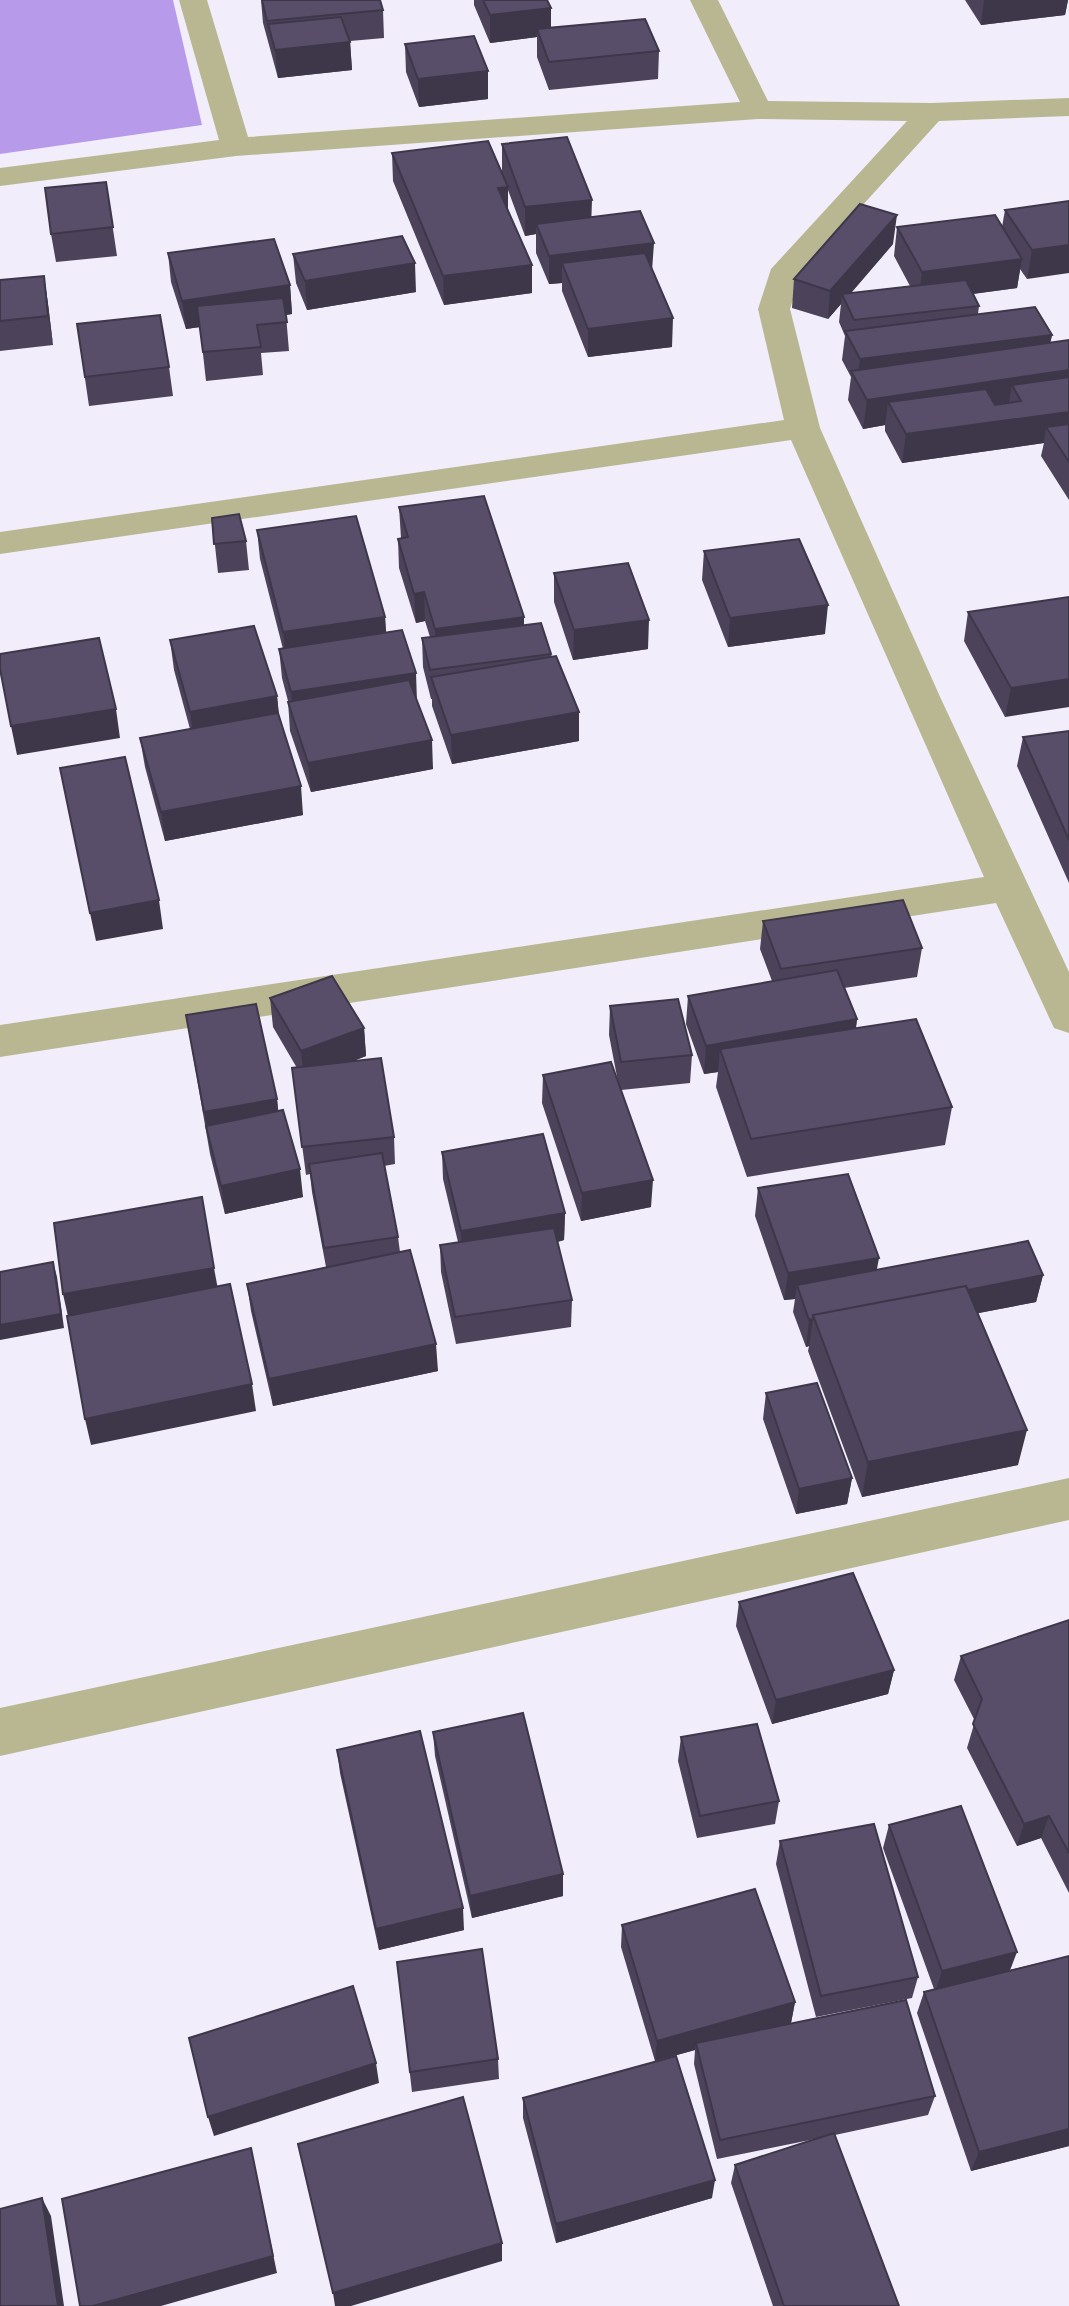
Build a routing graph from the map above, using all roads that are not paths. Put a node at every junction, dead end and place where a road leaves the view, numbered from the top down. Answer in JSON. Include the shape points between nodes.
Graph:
{"nodes":[{"id":1,"x":193,"y":0,"type":"edge"},
{"id":2,"x":704,"y":0,"type":"edge"},
{"id":3,"x":1069,"y":107,"type":"edge"},
{"id":4,"x":758,"y":110,"type":"junction"},
{"id":5,"x":931,"y":112,"type":"junction"},
{"id":6,"x":236,"y":147,"type":"junction"},
{"id":7,"x":0,"y":177,"type":"edge"},
{"id":8,"x":803,"y":428,"type":"junction"},
{"id":9,"x":0,"y":543,"type":"edge"},
{"id":10,"x":1010,"y":887,"type":"junction"},
{"id":11,"x":1068,"y":1014,"type":"edge"},
{"id":12,"x":0,"y":1041,"type":"edge"},
{"id":13,"x":1069,"y":1499,"type":"edge"},
{"id":14,"x":0,"y":1732,"type":"edge"}],
"edges":[{"from":1,"to":6,"type":"street"},
{"from":2,"to":4,"type":"street"},
{"from":3,"to":5,"type":"street"},
{"from":4,"to":5,"type":"street"},
{"from":4,"to":6,"type":"street"},
{"from":5,"to":8,"type":"street","via":[[787,269],[774,309]]},
{"from":6,"to":7,"type":"street"},
{"from":8,"to":9,"type":"street"},
{"from":8,"to":10,"type":"street"},
{"from":10,"to":11,"type":"street"},
{"from":10,"to":12,"type":"street"},
{"from":13,"to":14,"type":"street"}]}
